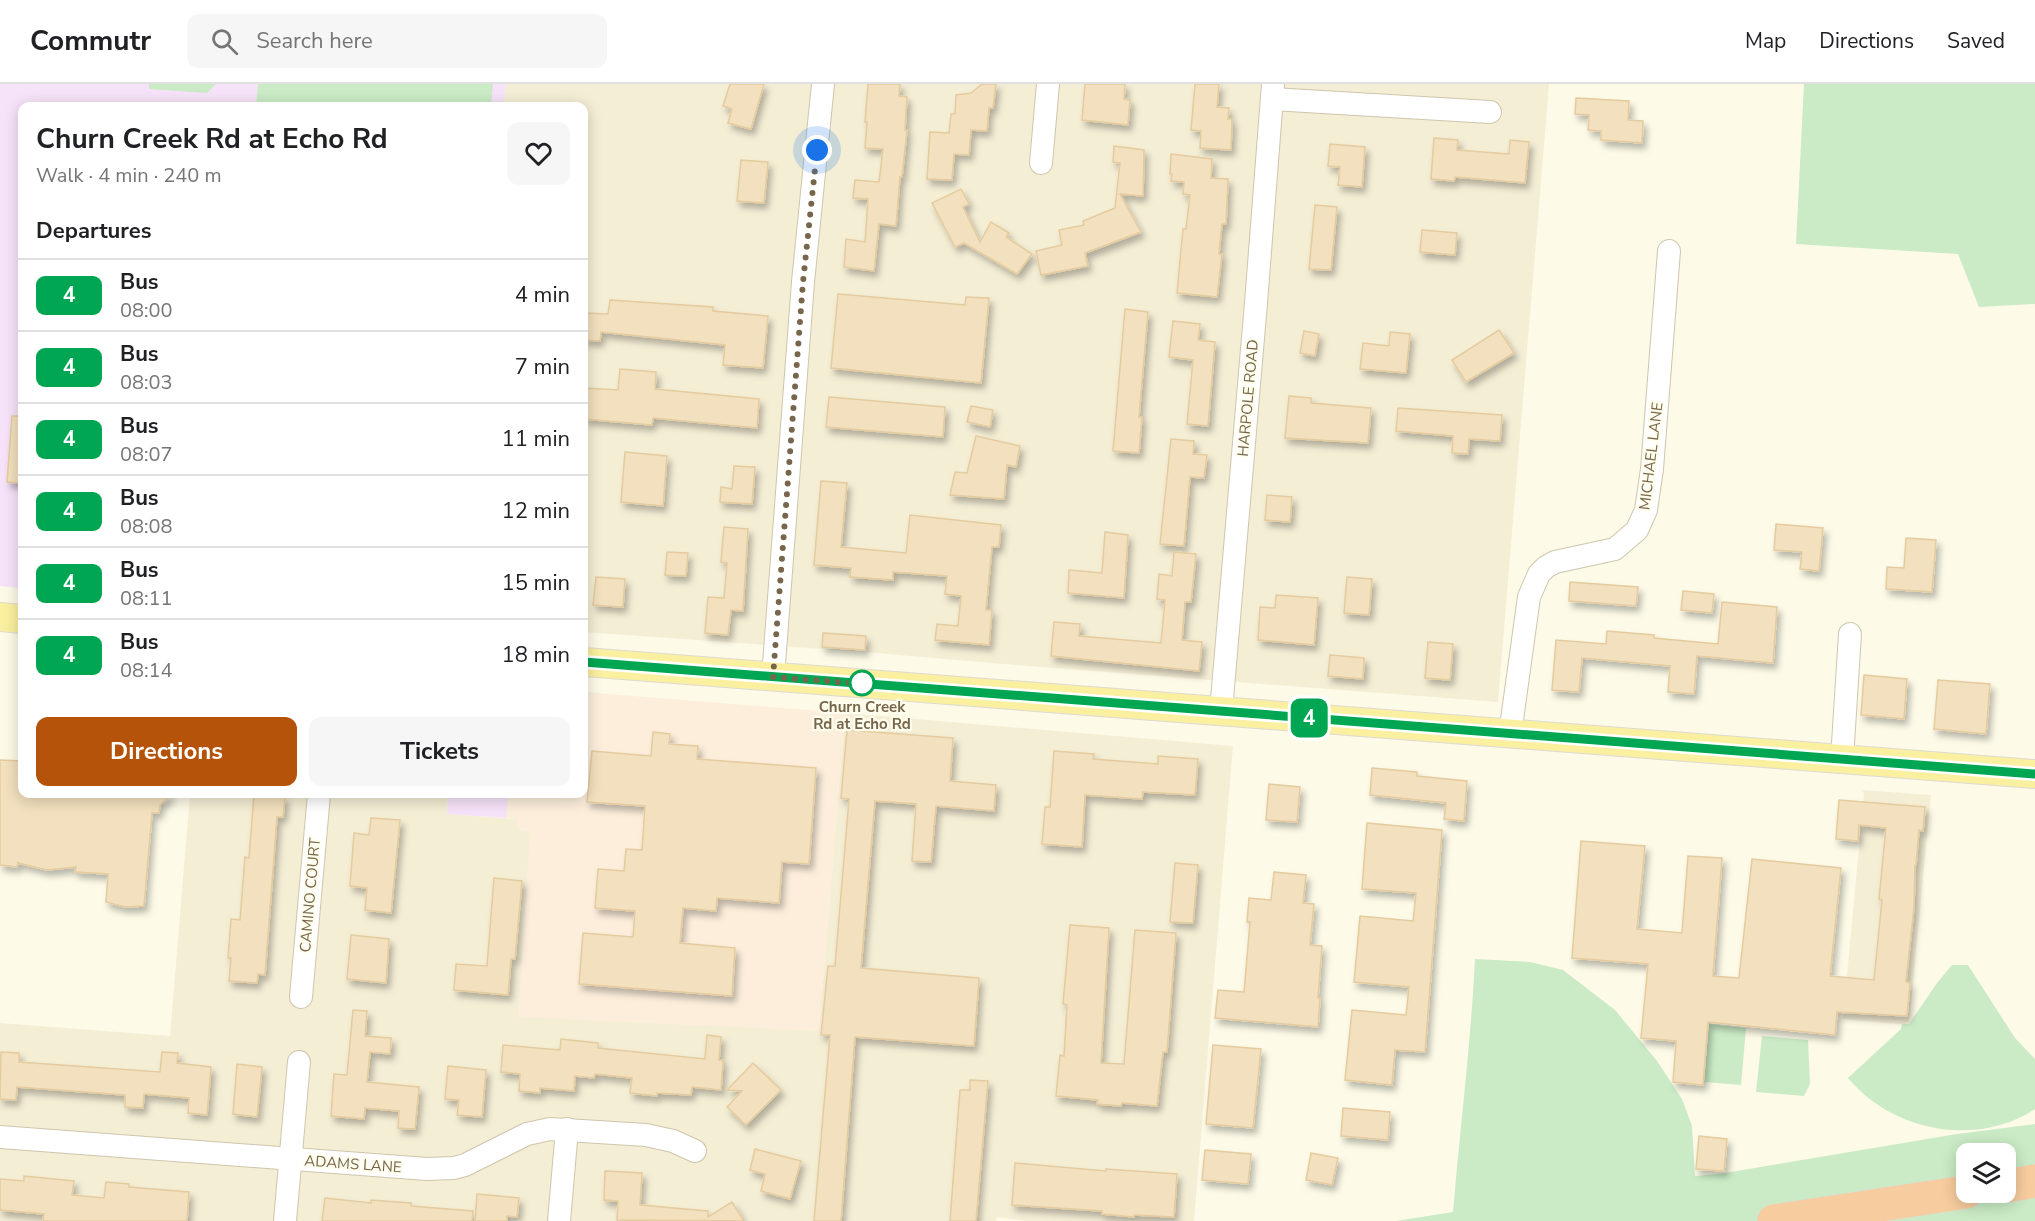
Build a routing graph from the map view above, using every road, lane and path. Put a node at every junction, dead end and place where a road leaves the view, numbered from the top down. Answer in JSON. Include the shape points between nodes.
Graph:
{"nodes":[{"id":1,"x":823,"y":84,"type":"edge"},
{"id":2,"x":1048,"y":84,"type":"edge"},
{"id":3,"x":1272,"y":92,"type":"edge"},
{"id":4,"x":1490,"y":112,"type":"dead end"},
{"id":5,"x":1041,"y":163,"type":"dead end"},
{"id":6,"x":1669,"y":250,"type":"dead end"},
{"id":7,"x":0,"y":617,"type":"edge"},
{"id":8,"x":18,"y":619,"type":"edge"},
{"id":9,"x":1850,"y":634,"type":"dead end"},
{"id":10,"x":588,"y":662,"type":"edge"},
{"id":11,"x":773,"y":677,"type":"junction"},
{"id":12,"x":1221,"y":711,"type":"junction"},
{"id":13,"x":1510,"y":734,"type":"junction"},
{"id":14,"x":1842,"y":759,"type":"junction"},
{"id":15,"x":2035,"y":774,"type":"edge"},
{"id":16,"x":319,"y":798,"type":"edge"},
{"id":17,"x":301,"y":997,"type":"dead end"},
{"id":18,"x":298,"y":1062,"type":"dead end"},
{"id":19,"x":567,"y":1129,"type":"junction"},
{"id":20,"x":0,"y":1137,"type":"edge"},
{"id":21,"x":695,"y":1151,"type":"dead end"},
{"id":22,"x":290,"y":1159,"type":"junction"},
{"id":23,"x":2035,"y":1181,"type":"edge"},
{"id":24,"x":2016,"y":1184,"type":"edge"},
{"id":25,"x":1956,"y":1194,"type":"edge"},
{"id":26,"x":285,"y":1221,"type":"edge"},
{"id":27,"x":559,"y":1221,"type":"edge"},
{"id":28,"x":1774,"y":1221,"type":"edge"}],
"edges":[{"from":1,"to":11,"type":"street","via":[[803,282]]},
{"from":2,"to":5,"type":"street"},
{"from":3,"to":4,"type":"street"},
{"from":3,"to":12,"type":"street","name":"HARPOLE ROAD"},
{"from":6,"to":13,"type":"street","name":"MICHAEL LANE","via":[[1653,469],[1646,510],[1637,530],[1615,549],[1555,562],[1539,574],[1529,597]]},
{"from":7,"to":8,"type":"main road"},
{"from":9,"to":14,"type":"street"},
{"from":10,"to":11,"type":"main road"},
{"from":11,"to":12,"type":"main road"},
{"from":12,"to":13,"type":"main road"},
{"from":13,"to":14,"type":"main road"},
{"from":14,"to":15,"type":"main road"},
{"from":16,"to":17,"type":"street","name":"CAMINO COURT"},
{"from":18,"to":22,"type":"street"},
{"from":19,"to":21,"type":"street","name":"ADAMS LANE","via":[[646,1135]]},
{"from":19,"to":22,"type":"street","name":"ADAMS LANE","via":[[526,1134],[454,1168]]},
{"from":19,"to":27,"type":"street"},
{"from":20,"to":22,"type":"street","name":"ADAMS LANE"},
{"from":22,"to":26,"type":"street"},
{"from":23,"to":24,"type":"highway"},
{"from":25,"to":28,"type":"highway"}]}
